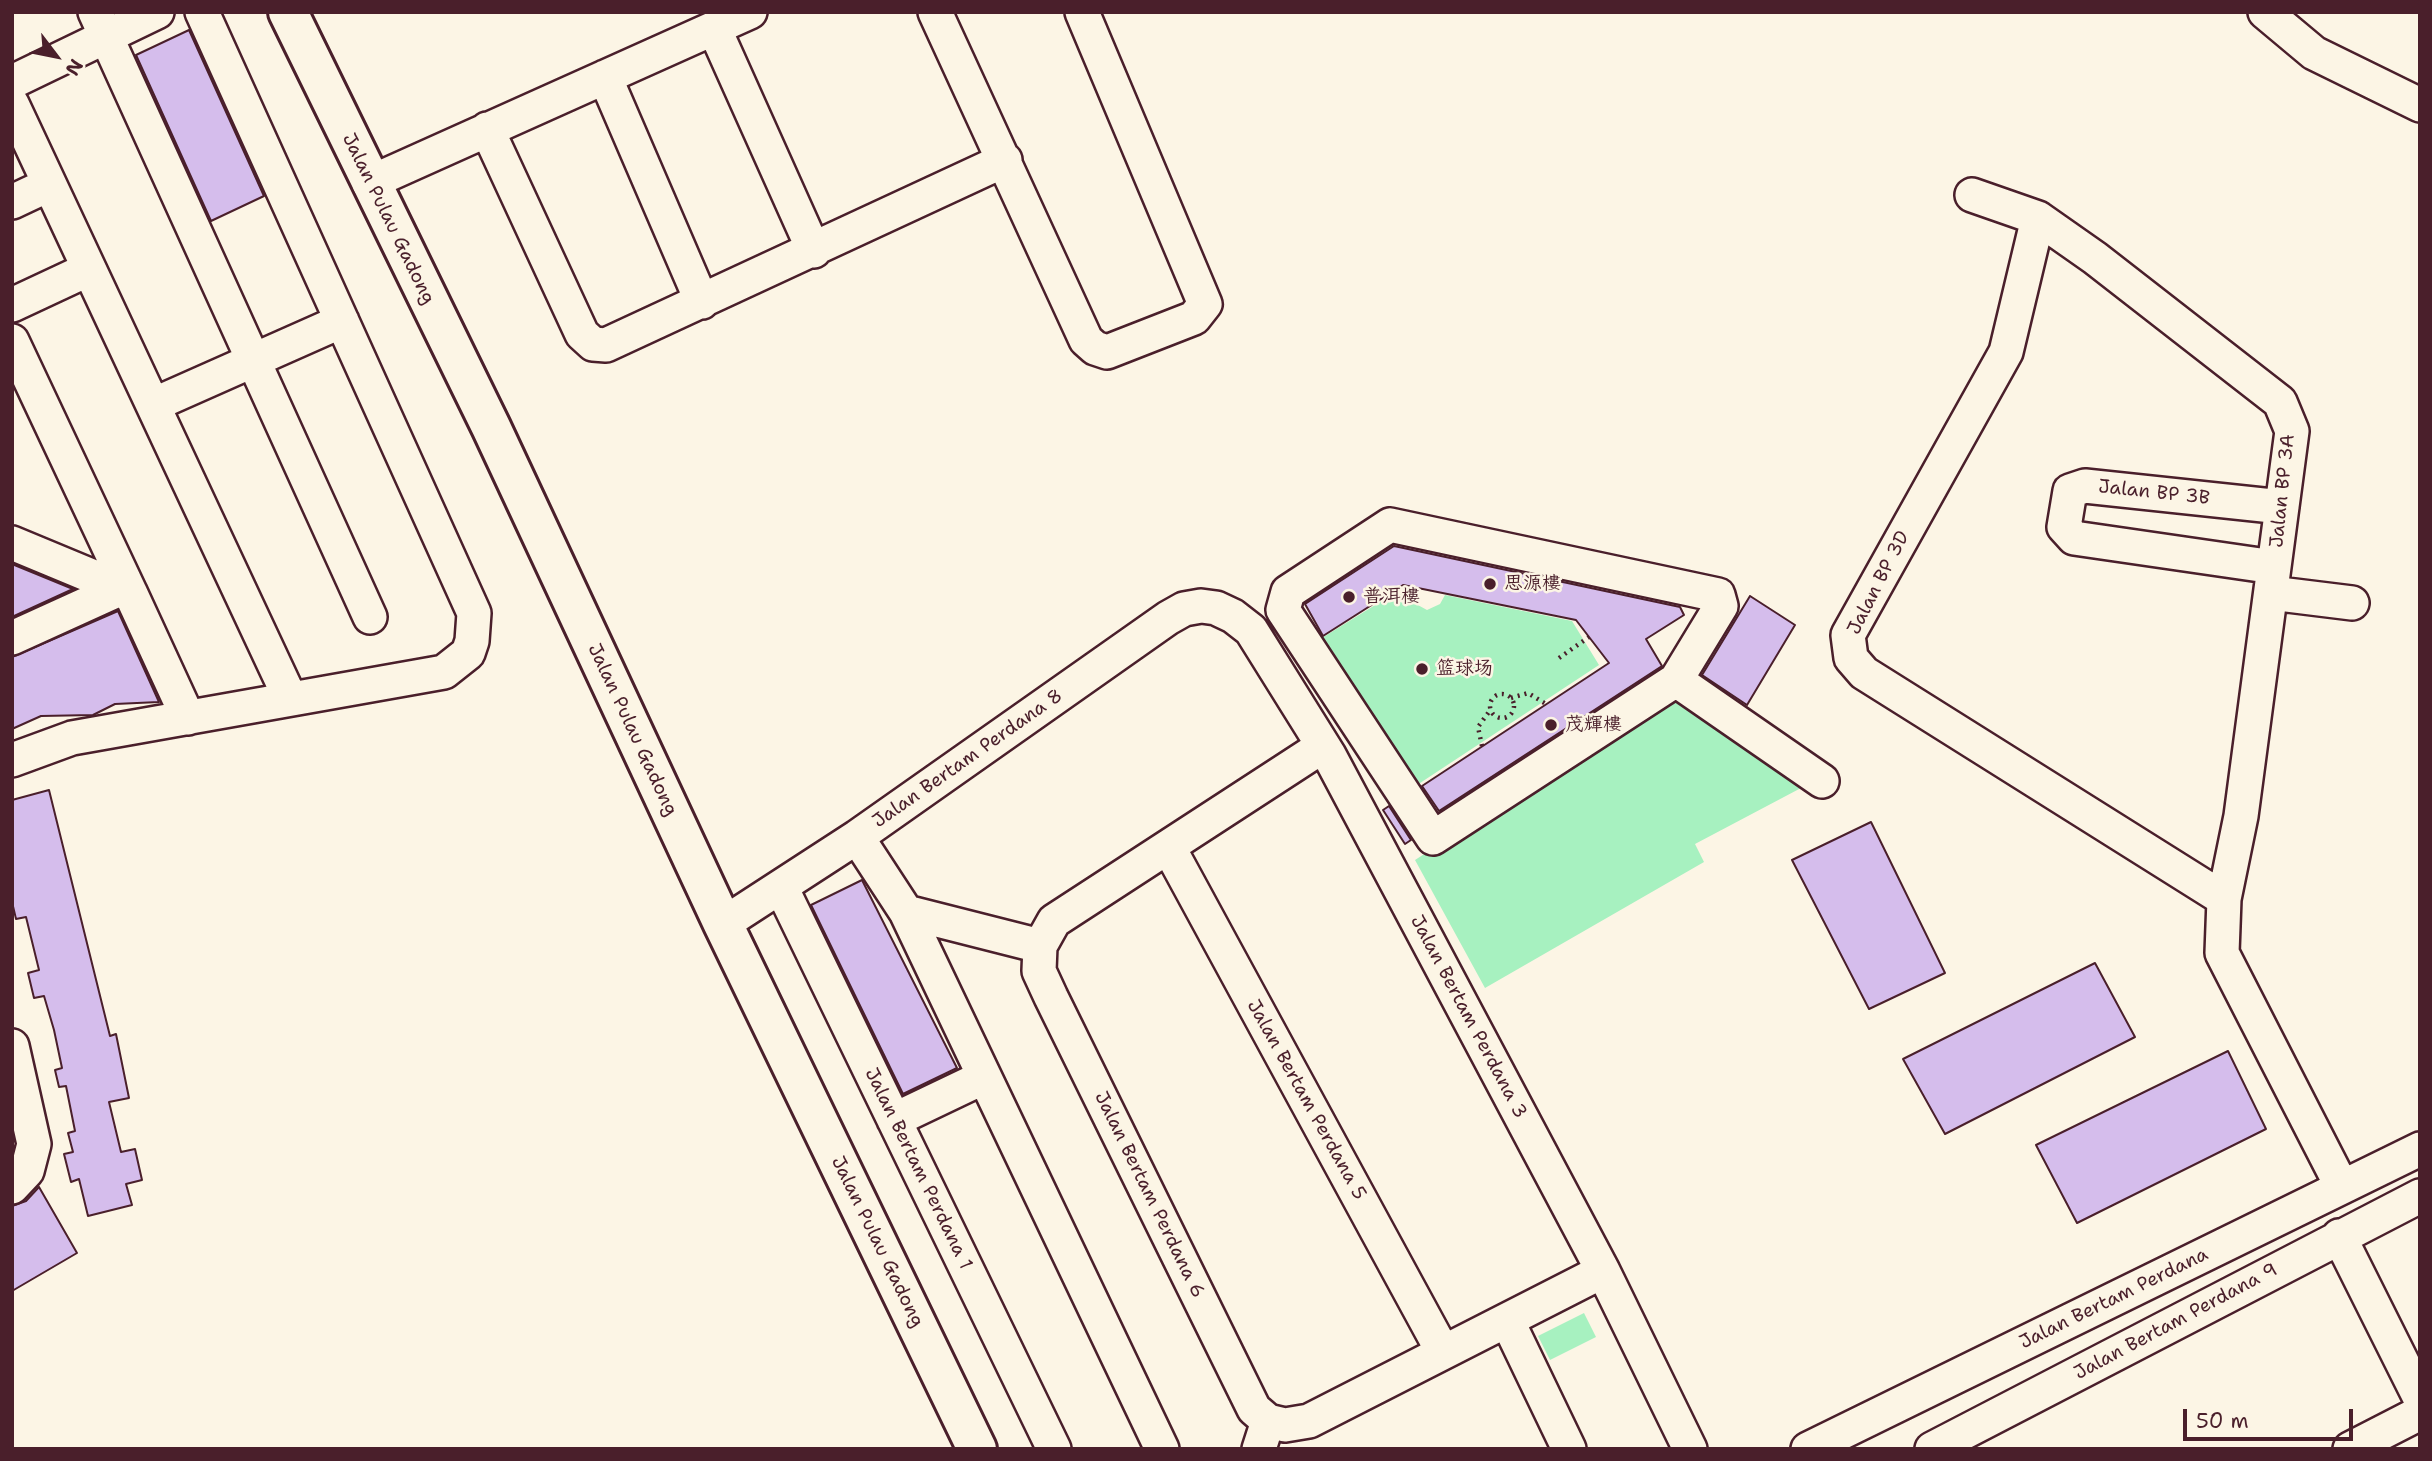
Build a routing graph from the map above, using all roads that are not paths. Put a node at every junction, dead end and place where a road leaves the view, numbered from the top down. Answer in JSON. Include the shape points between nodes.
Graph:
{"nodes":[{"id":1,"x":157,"y":12,"type":"edge"},
{"id":2,"x":202,"y":12,"type":"edge"},
{"id":3,"x":288,"y":12,"type":"edge"},
{"id":4,"x":750,"y":12,"type":"edge"},
{"id":5,"x":935,"y":12,"type":"edge"},
{"id":6,"x":1082,"y":12,"type":"edge"},
{"id":7,"x":2265,"y":12,"type":"edge"},
{"id":8,"x":101,"y":25,"type":"edge"},
{"id":9,"x":714,"y":28,"type":"junction"},
{"id":10,"x":605,"y":77,"type":"junction"},
{"id":11,"x":12,"y":82,"type":"edge"},
{"id":12,"x":12,"y":104,"type":"edge"},
{"id":13,"x":2420,"y":105,"type":"edge"},
{"id":14,"x":487,"y":129,"type":"junction"},
{"id":15,"x":1005,"y":160,"type":"junction"},
{"id":16,"x":369,"y":183,"type":"junction"},
{"id":17,"x":48,"y":186,"type":"junction"},
{"id":18,"x":1972,"y":194,"type":"dead end"},
{"id":19,"x":12,"y":202,"type":"edge"},
{"id":20,"x":2038,"y":218,"type":"junction"},
{"id":21,"x":814,"y":251,"type":"junction"},
{"id":22,"x":89,"y":269,"type":"junction"},
{"id":23,"x":702,"y":302,"type":"junction"},
{"id":24,"x":12,"y":305,"type":"edge"},
{"id":25,"x":342,"y":321,"type":"junction"},
{"id":26,"x":12,"y":341,"type":"edge"},
{"id":27,"x":254,"y":360,"type":"junction"},
{"id":28,"x":155,"y":404,"type":"junction"},
{"id":29,"x":2282,"y":507,"type":"junction"},
{"id":30,"x":12,"y":543,"type":"edge"},
{"id":31,"x":2272,"y":580,"type":"junction"},
{"id":32,"x":126,"y":590,"type":"junction"},
{"id":33,"x":2352,"y":603,"type":"dead end"},
{"id":34,"x":1216,"y":608,"type":"joint"},
{"id":35,"x":370,"y":617,"type":"dead end"},
{"id":36,"x":12,"y":638,"type":"edge"},
{"id":37,"x":1676,"y":680,"type":"junction"},
{"id":38,"x":290,"y":698,"type":"junction"},
{"id":39,"x":188,"y":718,"type":"junction"},
{"id":40,"x":1356,"y":721,"type":"junction"},
{"id":41,"x":1322,"y":745,"type":"junction"},
{"id":42,"x":12,"y":760,"type":"edge"},
{"id":43,"x":1822,"y":781,"type":"dead end"},
{"id":44,"x":857,"y":838,"type":"junction"},
{"id":45,"x":1169,"y":848,"type":"junction"},
{"id":46,"x":782,"y":889,"type":"junction"},
{"id":47,"x":2224,"y":899,"type":"junction"},
{"id":48,"x":906,"y":912,"type":"junction"},
{"id":49,"x":723,"y":924,"type":"junction"},
{"id":50,"x":1040,"y":946,"type":"junction"},
{"id":51,"x":12,"y":1046,"type":"edge"},
{"id":52,"x":984,"y":1077,"type":"junction"},
{"id":53,"x":17,"y":1084,"type":"edge"},
{"id":54,"x":894,"y":1120,"type":"junction"},
{"id":55,"x":2420,"y":1149,"type":"edge"},
{"id":56,"x":12,"y":1187,"type":"edge"},
{"id":57,"x":2342,"y":1187,"type":"junction"},
{"id":58,"x":2420,"y":1196,"type":"edge"},
{"id":59,"x":2339,"y":1236,"type":"junction"},
{"id":60,"x":1603,"y":1271,"type":"junction"},
{"id":61,"x":1507,"y":1320,"type":"junction"},
{"id":62,"x":1443,"y":1352,"type":"junction"},
{"id":63,"x":1942,"y":1385,"type":"junction"},
{"id":64,"x":2420,"y":1398,"type":"edge"},
{"id":65,"x":2420,"y":1413,"type":"edge"},
{"id":66,"x":1270,"y":1431,"type":"edge"},
{"id":67,"x":1969,"y":1441,"type":"edge"},
{"id":68,"x":1686,"y":1447,"type":"edge"},
{"id":69,"x":976,"y":1449,"type":"edge"},
{"id":70,"x":1054,"y":1449,"type":"edge"},
{"id":71,"x":1163,"y":1449,"type":"edge"},
{"id":72,"x":1569,"y":1449,"type":"edge"},
{"id":73,"x":1808,"y":1449,"type":"edge"},
{"id":74,"x":1932,"y":1449,"type":"edge"},
{"id":75,"x":2350,"y":1449,"type":"edge"}],
"edges":[{"from":1,"to":8,"type":"street"},
{"from":2,"to":25,"type":"street"},
{"from":3,"to":16,"type":"main road","name":"Jalan Pulau Gadong"},
{"from":4,"to":9,"type":"street"},
{"from":5,"to":15,"type":"street"},
{"from":6,"to":15,"type":"street","via":[[1204,296],[1202,312],[1107,352],[1095,348],[1086,340]]},
{"from":7,"to":13,"type":"street","via":[[2314,53]]},
{"from":8,"to":11,"type":"street"},
{"from":8,"to":27,"type":"street"},
{"from":9,"to":10,"type":"street"},
{"from":9,"to":21,"type":"street"},
{"from":10,"to":14,"type":"street"},
{"from":10,"to":23,"type":"street"},
{"from":12,"to":17,"type":"street"},
{"from":14,"to":16,"type":"street"},
{"from":14,"to":23,"type":"street","via":[[582,334],[593,344],[606,345]]},
{"from":15,"to":21,"type":"street"},
{"from":16,"to":49,"type":"main road","name":"Jalan Pulau Gadong","via":[[491,427]]},
{"from":17,"to":19,"type":"street"},
{"from":17,"to":22,"type":"street"},
{"from":18,"to":20,"type":"street","name":"Jalan BP 3A"},
{"from":20,"to":29,"type":"street","name":"Jalan BP 3A","via":[[2280,402],[2292,431]]},
{"from":20,"to":47,"type":"street","name":"Jalan BP 3D","via":[[2006,352],[1848,635],[1851,657],[1864,673]]},
{"from":21,"to":23,"type":"street"},
{"from":22,"to":24,"type":"street"},
{"from":22,"to":28,"type":"street"},
{"from":25,"to":27,"type":"street"},
{"from":25,"to":38,"type":"street","via":[[474,613],[472,641],[468,653],[444,672]]},
{"from":26,"to":32,"type":"street"},
{"from":27,"to":28,"type":"street"},
{"from":27,"to":35,"type":"street"},
{"from":28,"to":38,"type":"street"},
{"from":29,"to":31,"type":"street","name":"Jalan BP 3A"},
{"from":29,"to":31,"type":"street","name":"Jalan BP 3B","via":[[2084,486],[2070,491],[2064,527],[2074,538]]},
{"from":30,"to":32,"type":"street"},
{"from":31,"to":33,"type":"street"},
{"from":31,"to":47,"type":"street","name":"Jalan BP 3A","via":[[2241,816]]},
{"from":32,"to":36,"type":"street"},
{"from":32,"to":39,"type":"street"},
{"from":34,"to":41,"type":"street","name":"Jalan Bertam Perdana 3","via":[[1251,630]]},
{"from":34,"to":44,"type":"street","name":"Jalan Bertam Perdana 8","via":[[1184,609],[1168,618]]},
{"from":37,"to":40,"type":"street","via":[[1433,838]]},
{"from":37,"to":40,"type":"street","via":[[1721,606],[1718,595],[1390,525],[1289,592],[1283,610]]},
{"from":37,"to":43,"type":"street"},
{"from":38,"to":39,"type":"street"},
{"from":39,"to":42,"type":"street","via":[[72,738]]},
{"from":40,"to":41,"type":"street"},
{"from":41,"to":45,"type":"street"},
{"from":41,"to":60,"type":"street","name":"Jalan Bertam Perdana 3"},
{"from":44,"to":46,"type":"street","name":"Jalan Bertam Perdana 8"},
{"from":44,"to":48,"type":"street"},
{"from":45,"to":50,"type":"street","via":[[1054,922]]},
{"from":45,"to":62,"type":"street","name":"Jalan Bertam Perdana 5"},
{"from":46,"to":49,"type":"street","name":"Jalan Bertam Perdana 8"},
{"from":46,"to":54,"type":"street","name":"Jalan Bertam Perdana 1"},
{"from":47,"to":57,"type":"street","name":"Jalan BP 3A","via":[[2222,953]]},
{"from":48,"to":50,"type":"street"},
{"from":48,"to":52,"type":"street"},
{"from":49,"to":69,"type":"main road","name":"Jalan Pulau Gadong"},
{"from":50,"to":66,"type":"street","name":"Jalan Bertam Perdana 6","via":[[1039,971],[1051,997],[1254,1409]]},
{"from":51,"to":53,"type":"street"},
{"from":52,"to":54,"type":"street"},
{"from":52,"to":71,"type":"street"},
{"from":53,"to":56,"type":"street","via":[[34,1144],[27,1171]]},
{"from":54,"to":70,"type":"street","name":"Jalan Bertam Perdana 1"},
{"from":55,"to":57,"type":"street","name":"Jalan Bertam Perdana"},
{"from":57,"to":63,"type":"street","name":"Jalan Bertam Perdana"},
{"from":58,"to":59,"type":"street","name":"Jalan Bertam Perdana 9"},
{"from":59,"to":64,"type":"street"},
{"from":59,"to":67,"type":"street","name":"Jalan Bertam Perdana 9"},
{"from":60,"to":61,"type":"street"},
{"from":60,"to":68,"type":"street","name":"Jalan Bertam Perdana 3"},
{"from":61,"to":62,"type":"street"},
{"from":61,"to":72,"type":"street"},
{"from":62,"to":66,"type":"street","via":[[1309,1421]]},
{"from":63,"to":67,"type":"street"},
{"from":63,"to":73,"type":"street","name":"Jalan Bertam Perdana"},
{"from":65,"to":75,"type":"street"},
{"from":67,"to":74,"type":"street","name":"Jalan Bertam Perdana 9"}]}
